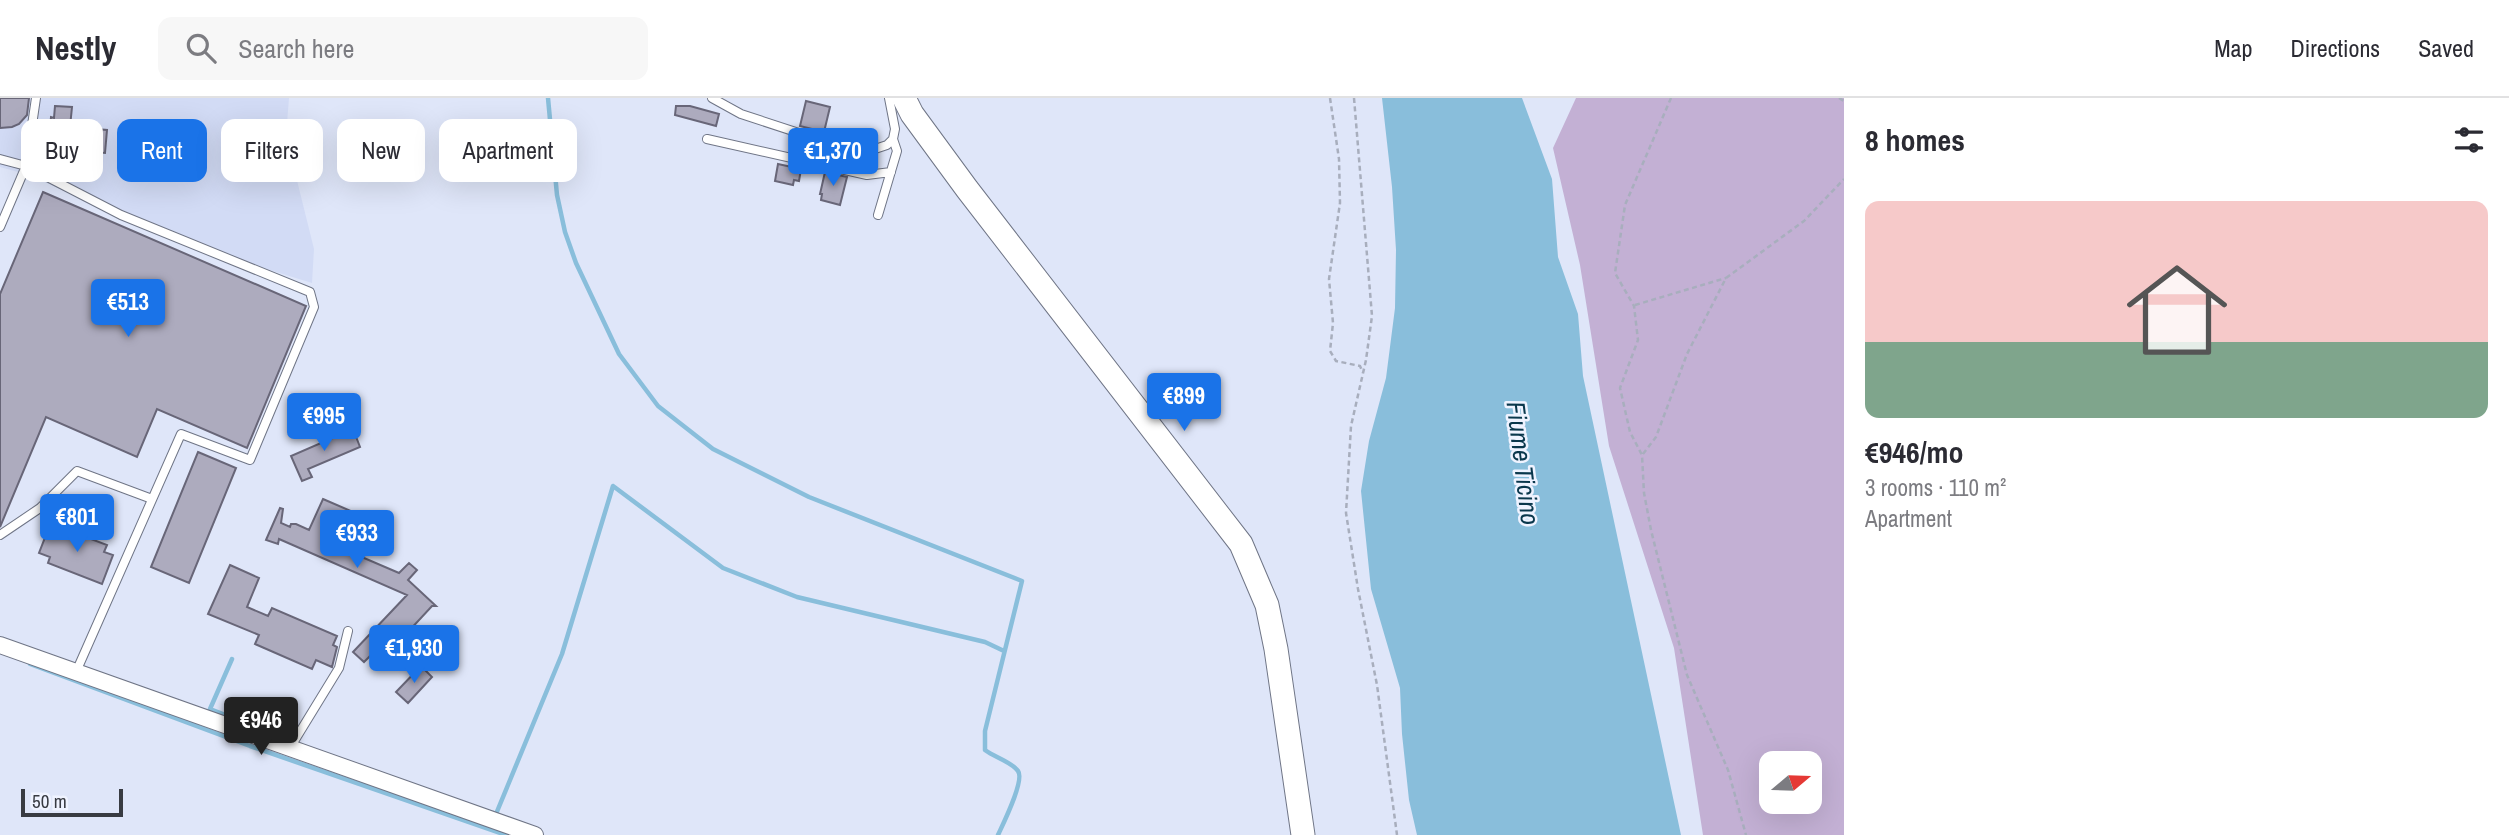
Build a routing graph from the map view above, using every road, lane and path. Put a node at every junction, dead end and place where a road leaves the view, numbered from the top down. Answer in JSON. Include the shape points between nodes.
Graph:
{"nodes":[{"id":1,"x":36,"y":98,"type":"edge"},
{"id":2,"x":712,"y":98,"type":"edge"},
{"id":3,"x":889,"y":98,"type":"edge"},
{"id":4,"x":904,"y":98,"type":"edge"},
{"id":5,"x":1329,"y":98,"type":"edge"},
{"id":6,"x":1353,"y":98,"type":"edge"},
{"id":7,"x":1671,"y":98,"type":"edge"},
{"id":8,"x":1839,"y":98,"type":"edge"},
{"id":9,"x":1844,"y":100,"type":"edge"},
{"id":10,"x":33,"y":119,"type":"edge"},
{"id":11,"x":707,"y":139,"type":"dead end"},
{"id":12,"x":893,"y":139,"type":"junction"},
{"id":13,"x":0,"y":159,"type":"edge"},
{"id":14,"x":21,"y":165,"type":"edge"},
{"id":15,"x":891,"y":172,"type":"junction"},
{"id":16,"x":21,"y":178,"type":"edge"},
{"id":17,"x":1844,"y":180,"type":"edge"},
{"id":18,"x":57,"y":182,"type":"edge"},
{"id":19,"x":878,"y":215,"type":"dead end"},
{"id":20,"x":0,"y":227,"type":"edge"},
{"id":21,"x":1726,"y":278,"type":"junction"},
{"id":22,"x":1634,"y":306,"type":"junction"},
{"id":23,"x":1363,"y":373,"type":"junction"},
{"id":24,"x":1642,"y":455,"type":"junction"},
{"id":25,"x":152,"y":499,"type":"junction"},
{"id":26,"x":0,"y":535,"type":"edge"},
{"id":27,"x":348,"y":631,"type":"dead end"},
{"id":28,"x":0,"y":645,"type":"edge"},
{"id":29,"x":76,"y":672,"type":"junction"},
{"id":30,"x":290,"y":748,"type":"junction"},
{"id":31,"x":535,"y":835,"type":"edge"},
{"id":32,"x":1303,"y":835,"type":"edge"},
{"id":33,"x":1397,"y":835,"type":"edge"},
{"id":34,"x":1746,"y":835,"type":"edge"}],
"edges":[{"from":1,"to":10,"type":"lane"},
{"from":2,"to":12,"type":"lane","via":[[741,114],[804,135],[875,149]]},
{"from":3,"to":12,"type":"lane"},
{"from":4,"to":32,"type":"street","via":[[967,189],[1241,544],[1267,605]]},
{"from":5,"to":23,"type":"path","via":[[1339,159],[1340,204],[1329,279],[1330,351],[1336,361],[1360,366]]},
{"from":6,"to":23,"type":"path","via":[[1372,316]]},
{"from":7,"to":22,"type":"path","via":[[1625,205],[1615,273]]},
{"from":8,"to":9,"type":"path"},
{"from":11,"to":15,"type":"lane","via":[[867,176]]},
{"from":12,"to":15,"type":"lane","via":[[897,151]]},
{"from":13,"to":14,"type":"lane"},
{"from":15,"to":19,"type":"lane"},
{"from":16,"to":20,"type":"lane"},
{"from":17,"to":21,"type":"path","via":[[1804,221]]},
{"from":18,"to":25,"type":"lane","via":[[121,215],[310,292],[314,307],[250,460],[181,434]]},
{"from":21,"to":22,"type":"path"},
{"from":21,"to":24,"type":"path","via":[[1687,354],[1656,437]]},
{"from":22,"to":24,"type":"path","via":[[1638,340],[1620,388],[1630,432]]},
{"from":23,"to":33,"type":"path","via":[[1351,426],[1346,513],[1377,685]]},
{"from":24,"to":34,"type":"path","via":[[1651,530],[1686,675],[1728,770]]},
{"from":25,"to":26,"type":"lane","via":[[77,471],[40,508]]},
{"from":25,"to":29,"type":"lane"},
{"from":27,"to":30,"type":"lane","via":[[340,668]]},
{"from":28,"to":29,"type":"street"},
{"from":29,"to":30,"type":"street"},
{"from":30,"to":31,"type":"street"}]}
